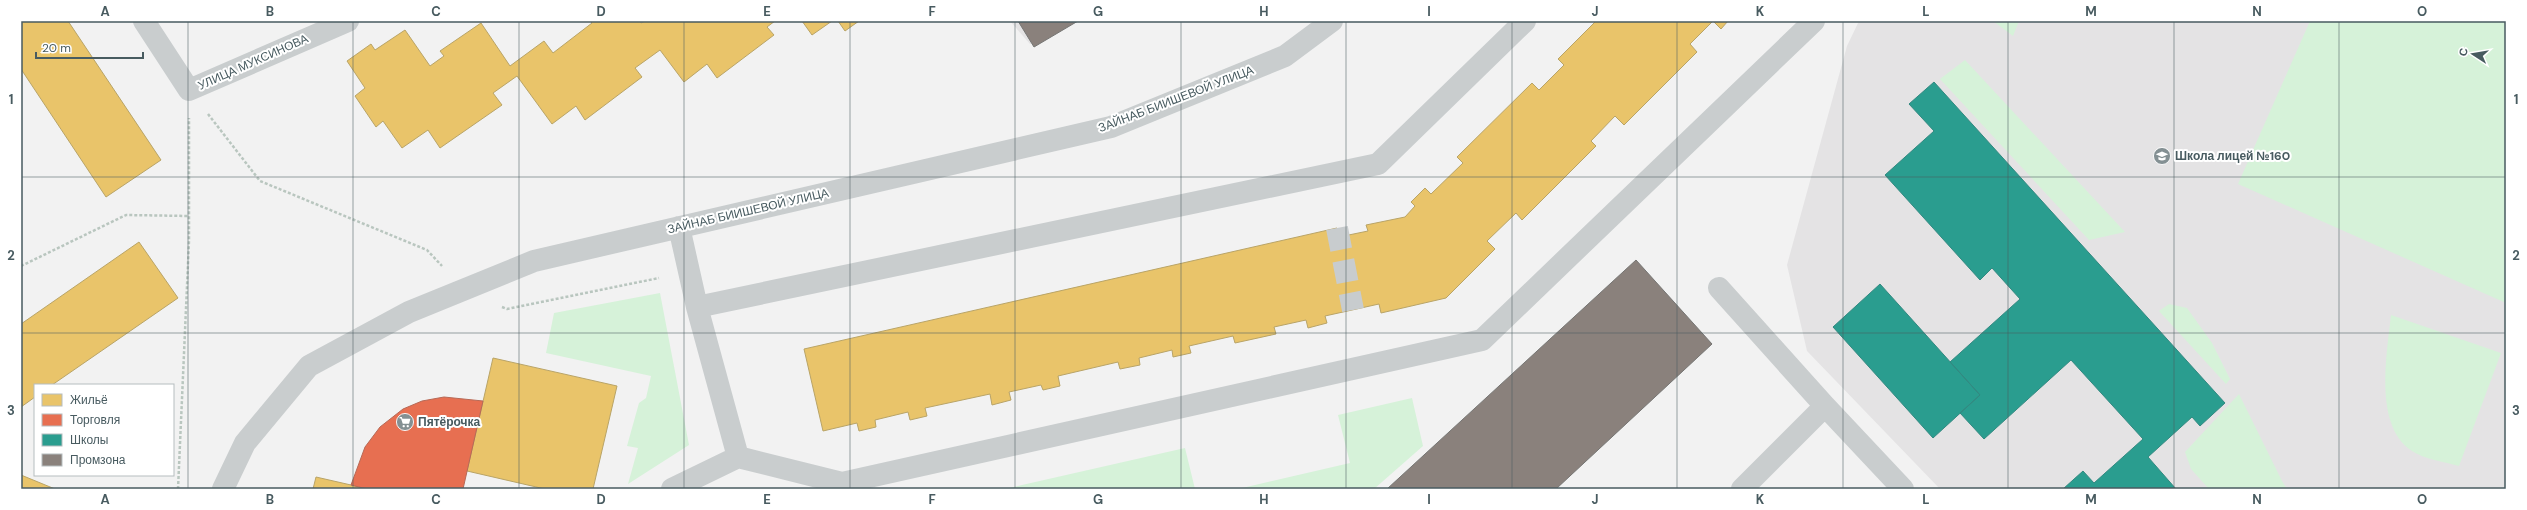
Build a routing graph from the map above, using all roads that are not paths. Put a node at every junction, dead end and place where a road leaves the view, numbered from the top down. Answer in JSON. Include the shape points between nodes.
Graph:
{"nodes":[{"id":1,"x":144,"y":21,"type":"edge"},
{"id":2,"x":348,"y":21,"type":"edge"},
{"id":3,"x":1332,"y":21,"type":"edge"},
{"id":4,"x":1525,"y":21,"type":"edge"},
{"id":5,"x":1814,"y":21,"type":"edge"},
{"id":6,"x":679,"y":227,"type":"junction"},
{"id":7,"x":1719,"y":288,"type":"dead end"},
{"id":8,"x":697,"y":307,"type":"junction"},
{"id":9,"x":1826,"y":406,"type":"junction"},
{"id":10,"x":738,"y":457,"type":"junction"},
{"id":11,"x":223,"y":489,"type":"edge"},
{"id":12,"x":672,"y":489,"type":"edge"},
{"id":13,"x":1742,"y":489,"type":"edge"},
{"id":14,"x":1903,"y":489,"type":"edge"}],
"edges":[{"from":1,"to":2,"type":"street","name":"УЛИЦА МУКСИНОВА","via":[[189,90]]},
{"from":3,"to":6,"type":"street","name":"ЗАЙНАБ БИИШЕВОЙ УЛИЦА","via":[[1285,56],[1111,127]]},
{"from":4,"to":8,"type":"street","via":[[1378,164]]},
{"from":5,"to":10,"type":"street","via":[[1482,340],[842,483]]},
{"from":6,"to":8,"type":"street"},
{"from":6,"to":11,"type":"street","name":"ЗАЙНАБ БИИШЕВОЙ УЛИЦА","via":[[534,261],[409,312],[309,366],[245,443]]},
{"from":7,"to":9,"type":"street"},
{"from":8,"to":10,"type":"street"},
{"from":9,"to":13,"type":"street"},
{"from":9,"to":14,"type":"street"},
{"from":10,"to":12,"type":"street"}]}
